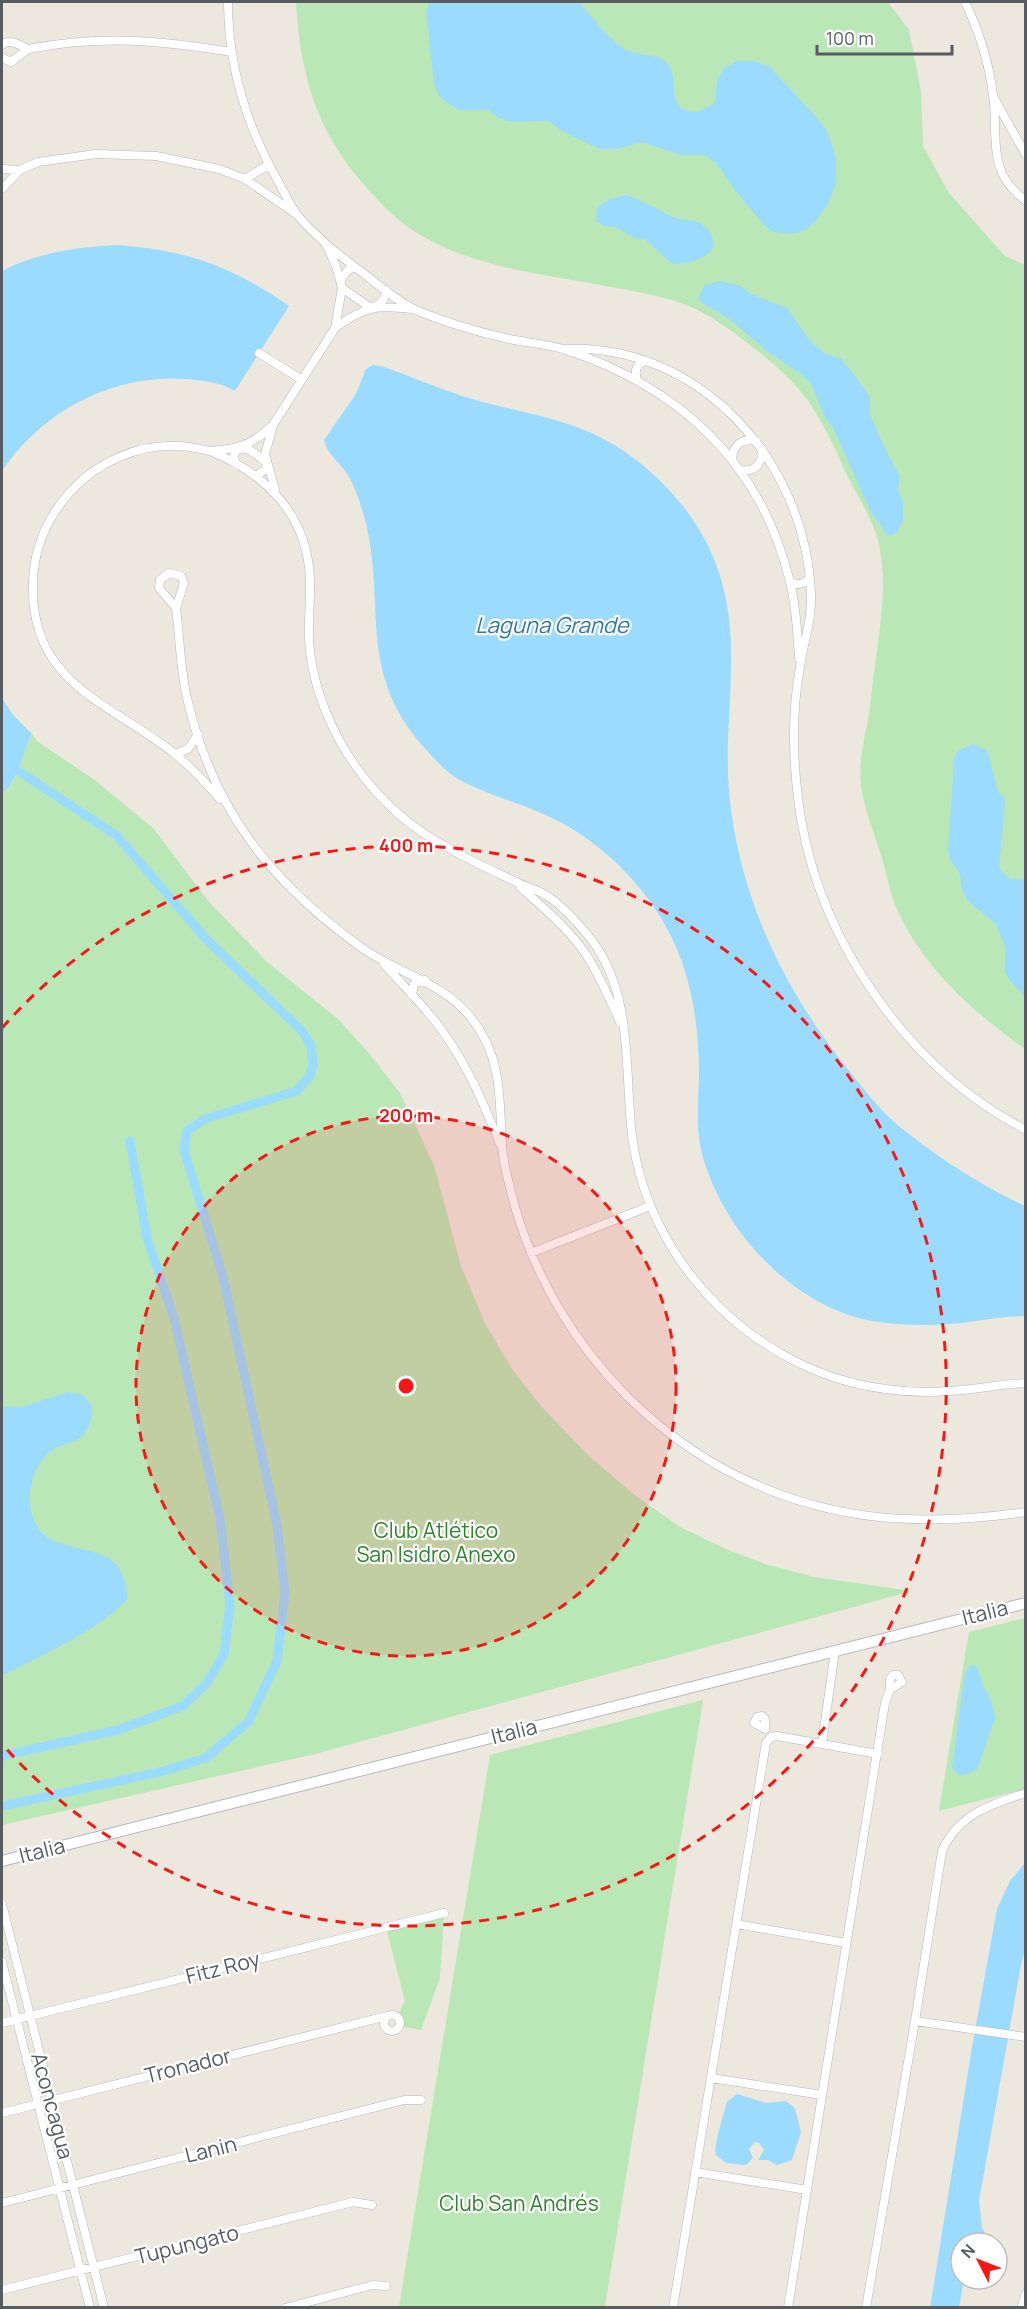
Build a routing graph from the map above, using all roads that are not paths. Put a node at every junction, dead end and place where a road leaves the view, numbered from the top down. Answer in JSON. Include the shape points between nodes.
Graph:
{"nodes":[{"id":1,"x":228,"y":2,"type":"edge"},
{"id":2,"x":965,"y":2,"type":"edge"},
{"id":3,"x":2,"y":45,"type":"edge"},
{"id":4,"x":28,"y":49,"type":"junction"},
{"id":5,"x":231,"y":52,"type":"junction"},
{"id":6,"x":2,"y":58,"type":"edge"},
{"id":7,"x":994,"y":97,"type":"junction"},
{"id":8,"x":1011,"y":132,"type":"junction"},
{"id":9,"x":994,"y":138,"type":"junction"},
{"id":10,"x":1026,"y":155,"type":"edge"},
{"id":11,"x":268,"y":165,"type":"junction"},
{"id":12,"x":2,"y":169,"type":"edge"},
{"id":13,"x":20,"y":170,"type":"junction"},
{"id":14,"x":244,"y":179,"type":"junction"},
{"id":15,"x":2,"y":189,"type":"edge"},
{"id":16,"x":1026,"y":201,"type":"edge"},
{"id":17,"x":297,"y":214,"type":"junction"},
{"id":18,"x":326,"y":244,"type":"junction"},
{"id":19,"x":354,"y":267,"type":"junction"},
{"id":20,"x":342,"y":284,"type":"junction"},
{"id":21,"x":386,"y":290,"type":"junction"},
{"id":22,"x":371,"y":308,"type":"junction"},
{"id":23,"x":415,"y":310,"type":"junction"},
{"id":24,"x":335,"y":328,"type":"junction"},
{"id":25,"x":563,"y":349,"type":"junction"},
{"id":26,"x":259,"y":353,"type":"dead end"},
{"id":27,"x":646,"y":361,"type":"junction"},
{"id":28,"x":302,"y":380,"type":"junction"},
{"id":29,"x":637,"y":380,"type":"junction"},
{"id":30,"x":273,"y":424,"type":"junction"},
{"id":31,"x":756,"y":441,"type":"junction"},
{"id":32,"x":241,"y":447,"type":"junction"},
{"id":33,"x":762,"y":449,"type":"junction"},
{"id":34,"x":210,"y":451,"type":"junction"},
{"id":35,"x":732,"y":460,"type":"junction"},
{"id":36,"x":267,"y":463,"type":"junction"},
{"id":37,"x":236,"y":464,"type":"junction"},
{"id":38,"x":739,"y":470,"type":"junction"},
{"id":39,"x":256,"y":476,"type":"junction"},
{"id":40,"x":276,"y":493,"type":"junction"},
{"id":41,"x":809,"y":578,"type":"junction"},
{"id":42,"x":790,"y":581,"type":"junction"},
{"id":43,"x":176,"y":608,"type":"dead end"},
{"id":44,"x":800,"y":666,"type":"junction"},
{"id":45,"x":198,"y":734,"type":"junction"},
{"id":46,"x":175,"y":754,"type":"junction"},
{"id":47,"x":225,"y":805,"type":"junction"},
{"id":48,"x":514,"y":882,"type":"junction"},
{"id":49,"x":381,"y":961,"type":"junction"},
{"id":50,"x":425,"y":980,"type":"junction"},
{"id":51,"x":412,"y":995,"type":"junction"},
{"id":52,"x":624,"y":1029,"type":"junction"},
{"id":53,"x":501,"y":1096,"type":"junction"},
{"id":54,"x":483,"y":1102,"type":"junction"},
{"id":55,"x":1026,"y":1130,"type":"edge"},
{"id":56,"x":502,"y":1149,"type":"junction"},
{"id":57,"x":650,"y":1206,"type":"junction"},
{"id":58,"x":531,"y":1253,"type":"junction"},
{"id":59,"x":1026,"y":1383,"type":"edge"},
{"id":60,"x":1026,"y":1512,"type":"edge"},
{"id":61,"x":1026,"y":1603,"type":"edge"},
{"id":62,"x":835,"y":1651,"type":"junction"},
{"id":63,"x":890,"y":1690,"type":"dead end"},
{"id":64,"x":765,"y":1729,"type":"dead end"},
{"id":65,"x":771,"y":1737,"type":"junction"},
{"id":66,"x":822,"y":1743,"type":"junction"},
{"id":67,"x":878,"y":1754,"type":"junction"},
{"id":68,"x":1026,"y":1793,"type":"edge"},
{"id":69,"x":2,"y":1861,"type":"edge"},
{"id":70,"x":2,"y":1904,"type":"edge"},
{"id":71,"x":444,"y":1913,"type":"dead end"},
{"id":72,"x":736,"y":1924,"type":"junction"},
{"id":73,"x":846,"y":1943,"type":"junction"},
{"id":74,"x":2,"y":1966,"type":"edge"},
{"id":75,"x":16,"y":1966,"type":"junction"},
{"id":76,"x":29,"y":2016,"type":"junction"},
{"id":77,"x":387,"y":2016,"type":"junction"},
{"id":78,"x":375,"y":2019,"type":"junction"},
{"id":79,"x":16,"y":2020,"type":"junction"},
{"id":80,"x":915,"y":2021,"type":"junction"},
{"id":81,"x":2,"y":2023,"type":"edge"},
{"id":82,"x":384,"y":2026,"type":"junction"},
{"id":83,"x":1026,"y":2037,"type":"edge"},
{"id":84,"x":711,"y":2078,"type":"junction"},
{"id":85,"x":822,"y":2095,"type":"junction"},
{"id":86,"x":422,"y":2100,"type":"dead end"},
{"id":87,"x":50,"y":2101,"type":"junction"},
{"id":88,"x":37,"y":2104,"type":"junction"},
{"id":89,"x":2,"y":2113,"type":"edge"},
{"id":90,"x":695,"y":2172,"type":"junction"},
{"id":91,"x":73,"y":2185,"type":"junction"},
{"id":92,"x":60,"y":2188,"type":"junction"},
{"id":93,"x":807,"y":2190,"type":"junction"},
{"id":94,"x":2,"y":2203,"type":"edge"},
{"id":95,"x":372,"y":2205,"type":"dead end"},
{"id":96,"x":94,"y":2268,"type":"junction"},
{"id":97,"x":81,"y":2271,"type":"junction"},
{"id":98,"x":386,"y":2286,"type":"dead end"},
{"id":99,"x":2,"y":2290,"type":"edge"},
{"id":100,"x":1026,"y":2293,"type":"edge"},
{"id":101,"x":90,"y":2307,"type":"edge"},
{"id":102,"x":104,"y":2307,"type":"edge"},
{"id":103,"x":285,"y":2307,"type":"edge"},
{"id":104,"x":673,"y":2307,"type":"edge"},
{"id":105,"x":788,"y":2307,"type":"edge"},
{"id":106,"x":866,"y":2307,"type":"edge"},
{"id":107,"x":1021,"y":2307,"type":"edge"}],
"edges":[{"from":1,"to":5,"type":"street"},
{"from":2,"to":7,"type":"street","via":[[983,47]]},
{"from":3,"to":4,"type":"street","via":[[11,42]]},
{"from":4,"to":5,"type":"street","via":[[75,41],[141,40]]},
{"from":4,"to":6,"type":"street","via":[[11,62]]},
{"from":5,"to":11,"type":"street","via":[[250,127]]},
{"from":7,"to":8,"type":"street"},
{"from":7,"to":9,"type":"street"},
{"from":8,"to":9,"type":"street","via":[[1001,130]]},
{"from":8,"to":10,"type":"street"},
{"from":9,"to":16,"type":"street","via":[[995,155],[1006,182]]},
{"from":11,"to":14,"type":"street"},
{"from":11,"to":17,"type":"street"},
{"from":12,"to":13,"type":"street"},
{"from":13,"to":14,"type":"street","via":[[38,162],[127,154],[189,161]]},
{"from":13,"to":15,"type":"street"},
{"from":14,"to":17,"type":"street"},
{"from":17,"to":18,"type":"street"},
{"from":18,"to":19,"type":"street"},
{"from":18,"to":20,"type":"street"},
{"from":19,"to":20,"type":"street","via":[[347,271]]},
{"from":19,"to":21,"type":"street"},
{"from":20,"to":22,"type":"street"},
{"from":20,"to":24,"type":"street"},
{"from":21,"to":22,"type":"street","via":[[380,304]]},
{"from":21,"to":23,"type":"street"},
{"from":22,"to":23,"type":"street"},
{"from":22,"to":24,"type":"street"},
{"from":23,"to":25,"type":"street","via":[[491,335]]},
{"from":24,"to":28,"type":"street"},
{"from":25,"to":27,"type":"street","via":[[600,349]]},
{"from":25,"to":29,"type":"street"},
{"from":26,"to":28,"type":"street"},
{"from":27,"to":29,"type":"street","via":[[635,371]]},
{"from":27,"to":31,"type":"street","via":[[703,391]]},
{"from":28,"to":30,"type":"street"},
{"from":29,"to":35,"type":"street","via":[[693,418]]},
{"from":30,"to":32,"type":"street"},
{"from":30,"to":36,"type":"street","via":[[266,444]]},
{"from":31,"to":33,"type":"street"},
{"from":31,"to":35,"type":"street","via":[[749,439],[737,444]]},
{"from":32,"to":34,"type":"street"},
{"from":32,"to":36,"type":"street"},
{"from":32,"to":37,"type":"street","via":[[233,457]]},
{"from":33,"to":38,"type":"street","via":[[757,466]]},
{"from":33,"to":41,"type":"street","via":[[795,510]]},
{"from":34,"to":37,"type":"street"},
{"from":34,"to":46,"type":"street","via":[[162,446],[101,465],[71,491],[51,518],[41,537],[33,572],[42,639],[60,669],[89,698]]},
{"from":35,"to":38,"type":"street"},
{"from":36,"to":39,"type":"street"},
{"from":36,"to":40,"type":"street"},
{"from":37,"to":39,"type":"street"},
{"from":38,"to":42,"type":"street","via":[[772,528]]},
{"from":39,"to":40,"type":"street"},
{"from":40,"to":48,"type":"street","via":[[297,526],[306,550],[313,666],[329,719],[343,747],[379,795],[415,827]]},
{"from":41,"to":42,"type":"street","via":[[797,585]]},
{"from":41,"to":44,"type":"street","via":[[810,621]]},
{"from":42,"to":44,"type":"street"},
{"from":43,"to":45,"type":"street","via":[[183,674]]},
{"from":44,"to":55,"type":"street","via":[[794,736],[801,816],[814,875],[831,917],[873,992],[911,1039],[958,1084]]},
{"from":45,"to":46,"type":"street","via":[[188,749]]},
{"from":45,"to":47,"type":"street"},
{"from":46,"to":47,"type":"street"},
{"from":47,"to":49,"type":"street","via":[[291,890]]},
{"from":48,"to":52,"type":"street","via":[[576,941]]},
{"from":48,"to":52,"type":"street","via":[[546,895],[564,909],[593,943],[615,986]]},
{"from":49,"to":50,"type":"street"},
{"from":49,"to":51,"type":"street"},
{"from":50,"to":51,"type":"street","via":[[414,984]]},
{"from":50,"to":53,"type":"street","via":[[457,1003],[482,1035],[495,1066]]},
{"from":51,"to":54,"type":"street","via":[[447,1037]]},
{"from":52,"to":57,"type":"street","via":[[632,1137]]},
{"from":53,"to":54,"type":"street","via":[[492,1103]]},
{"from":53,"to":56,"type":"street"},
{"from":54,"to":56,"type":"street"},
{"from":56,"to":58,"type":"street","via":[[514,1204]]},
{"from":57,"to":58,"type":"street"},
{"from":57,"to":59,"type":"street","via":[[681,1262],[716,1304],[794,1362],[822,1374],[899,1390],[949,1391]]},
{"from":58,"to":60,"type":"street","via":[[571,1329],[608,1377],[657,1424],[724,1470],[819,1507],[878,1517],[956,1519]]},
{"from":61,"to":62,"type":"street","name":"Italia"},
{"from":62,"to":66,"type":"street"},
{"from":62,"to":69,"type":"street","name":"Italia"},
{"from":63,"to":67,"type":"street"},
{"from":64,"to":65,"type":"street"},
{"from":65,"to":66,"type":"street"},
{"from":65,"to":72,"type":"street","via":[[766,1743]]},
{"from":66,"to":67,"type":"street"},
{"from":67,"to":73,"type":"street"},
{"from":68,"to":80,"type":"street","via":[[973,1814],[946,1841]]},
{"from":70,"to":75,"type":"street","name":"Aconcagua"},
{"from":71,"to":76,"type":"street","name":"Fitz Roy"},
{"from":72,"to":73,"type":"street"},
{"from":72,"to":84,"type":"street"},
{"from":73,"to":85,"type":"street"},
{"from":74,"to":75,"type":"street"},
{"from":74,"to":79,"type":"street","name":"Aconcagua"},
{"from":75,"to":76,"type":"street","name":"Aconcagua"},
{"from":76,"to":79,"type":"street","name":"Fitz Roy"},
{"from":76,"to":87,"type":"street","name":"Aconcagua"},
{"from":77,"to":78,"type":"street","name":"Tronador"},
{"from":77,"to":82,"type":"street"},
{"from":77,"to":82,"type":"street","via":[[397,2016],[400,2026],[390,2031]]},
{"from":78,"to":82,"type":"street"},
{"from":78,"to":87,"type":"street","name":"Tronador"},
{"from":79,"to":81,"type":"street","name":"Fitz Roy"},
{"from":79,"to":88,"type":"street","name":"Aconcagua"},
{"from":80,"to":83,"type":"street"},
{"from":80,"to":106,"type":"street"},
{"from":84,"to":85,"type":"street"},
{"from":84,"to":90,"type":"street"},
{"from":85,"to":93,"type":"street"},
{"from":86,"to":91,"type":"street","name":"Lanin","via":[[404,2100]]},
{"from":87,"to":88,"type":"street","name":"Tronador"},
{"from":87,"to":91,"type":"street","name":"Aconcagua"},
{"from":88,"to":89,"type":"street","name":"Tronador"},
{"from":88,"to":92,"type":"street","name":"Aconcagua"},
{"from":90,"to":93,"type":"street"},
{"from":90,"to":104,"type":"street"},
{"from":91,"to":92,"type":"street","name":"Lanin"},
{"from":91,"to":96,"type":"street","name":"Aconcagua"},
{"from":92,"to":94,"type":"street","name":"Lanin"},
{"from":92,"to":97,"type":"street","name":"Aconcagua"},
{"from":93,"to":105,"type":"street"},
{"from":95,"to":96,"type":"street","name":"Tupungato","via":[[353,2202]]},
{"from":96,"to":97,"type":"street","name":"Tupungato"},
{"from":96,"to":102,"type":"street","name":"Aconcagua"},
{"from":97,"to":99,"type":"street","name":"Tupungato"},
{"from":97,"to":101,"type":"street","name":"Aconcagua"},
{"from":98,"to":103,"type":"street","via":[[373,2285]]},
{"from":100,"to":107,"type":"street"}]}
